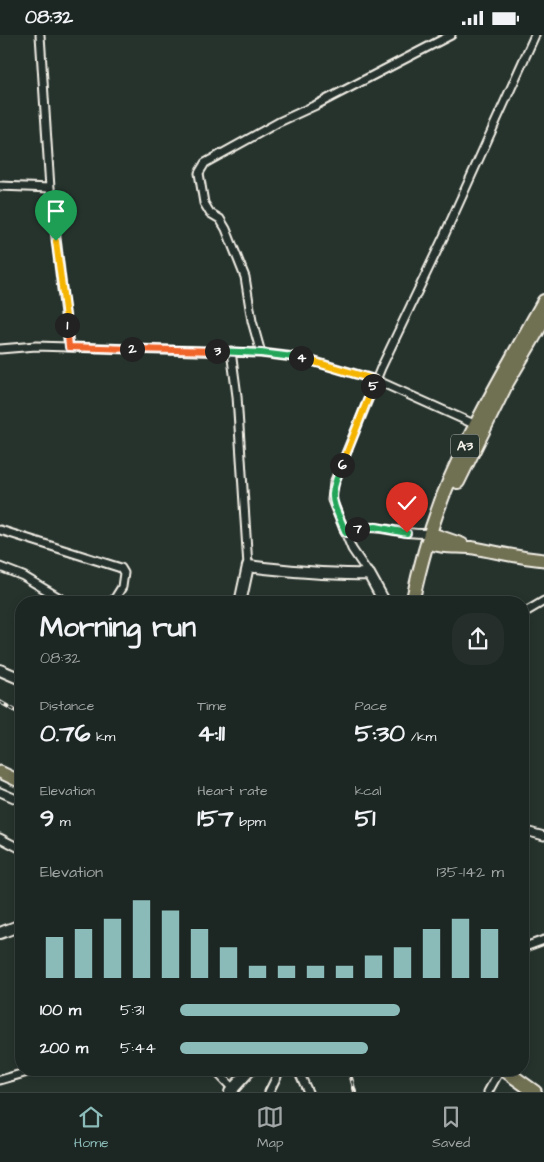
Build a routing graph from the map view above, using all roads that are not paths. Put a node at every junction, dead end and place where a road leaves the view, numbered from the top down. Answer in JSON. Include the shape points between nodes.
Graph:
{"nodes":[{"id":1,"x":40,"y":35,"type":"edge"},
{"id":2,"x":451,"y":35,"type":"edge"},
{"id":3,"x":535,"y":35,"type":"edge"},
{"id":4,"x":0,"y":185,"type":"edge"},
{"id":5,"x":50,"y":188,"type":"junction"},
{"id":6,"x":544,"y":301,"type":"edge"},
{"id":7,"x":544,"y":320,"type":"edge"},
{"id":8,"x":69,"y":347,"type":"junction"},
{"id":9,"x":0,"y":349,"type":"edge"},
{"id":10,"x":231,"y":351,"type":"junction"},
{"id":11,"x":261,"y":353,"type":"junction"},
{"id":12,"x":376,"y":380,"type":"junction"},
{"id":13,"x":476,"y":425,"type":"junction"},
{"id":14,"x":0,"y":530,"type":"edge"},
{"id":15,"x":346,"y":533,"type":"junction"},
{"id":16,"x":430,"y":538,"type":"junction"},
{"id":17,"x":544,"y":561,"type":"edge"},
{"id":18,"x":248,"y":565,"type":"junction"},
{"id":19,"x":0,"y":567,"type":"edge"},
{"id":20,"x":369,"y":575,"type":"junction"},
{"id":21,"x":56,"y":596,"type":"edge"},
{"id":22,"x":117,"y":596,"type":"edge"},
{"id":23,"x":241,"y":596,"type":"edge"},
{"id":24,"x":381,"y":596,"type":"edge"},
{"id":25,"x":414,"y":596,"type":"edge"},
{"id":26,"x":421,"y":596,"type":"edge"},
{"id":27,"x":544,"y":601,"type":"edge"},
{"id":28,"x":529,"y":610,"type":"edge"},
{"id":29,"x":0,"y":670,"type":"edge"},
{"id":30,"x":15,"y":676,"type":"edge"},
{"id":31,"x":0,"y":772,"type":"edge"},
{"id":32,"x":15,"y":779,"type":"edge"},
{"id":33,"x":0,"y":792,"type":"edge"},
{"id":34,"x":15,"y":798,"type":"edge"},
{"id":35,"x":529,"y":832,"type":"edge"},
{"id":36,"x":544,"y":836,"type":"edge"},
{"id":37,"x":0,"y":838,"type":"edge"},
{"id":38,"x":15,"y":846,"type":"edge"},
{"id":39,"x":15,"y":927,"type":"edge"},
{"id":40,"x":0,"y":933,"type":"edge"},
{"id":41,"x":544,"y":940,"type":"edge"},
{"id":42,"x":529,"y":945,"type":"edge"},
{"id":43,"x":15,"y":1076,"type":"edge"},
{"id":44,"x":220,"y":1076,"type":"edge"},
{"id":45,"x":245,"y":1076,"type":"edge"},
{"id":46,"x":277,"y":1076,"type":"edge"},
{"id":47,"x":301,"y":1076,"type":"edge"},
{"id":48,"x":497,"y":1076,"type":"edge"},
{"id":49,"x":512,"y":1076,"type":"edge"},
{"id":50,"x":523,"y":1076,"type":"edge"},
{"id":51,"x":0,"y":1080,"type":"edge"},
{"id":52,"x":231,"y":1091,"type":"edge"},
{"id":53,"x":544,"y":1091,"type":"edge"},
{"id":54,"x":269,"y":1092,"type":"edge"},
{"id":55,"x":308,"y":1092,"type":"edge"},
{"id":56,"x":488,"y":1092,"type":"edge"},
{"id":57,"x":535,"y":1092,"type":"edge"}],
"edges":[{"from":1,"to":5,"type":"street"},
{"from":2,"to":11,"type":"street","via":[[279,122],[205,163],[199,173],[204,203],[226,229],[245,277]]},
{"from":3,"to":12,"type":"street"},
{"from":4,"to":5,"type":"street"},
{"from":5,"to":8,"type":"street"},
{"from":6,"to":13,"type":"highway","number":"A3"},
{"from":7,"to":16,"type":"highway","number":"A3","via":[[507,383]]},
{"from":8,"to":9,"type":"street"},
{"from":8,"to":10,"type":"street"},
{"from":10,"to":11,"type":"street"},
{"from":10,"to":18,"type":"street"},
{"from":11,"to":12,"type":"street","via":[[302,358]]},
{"from":12,"to":13,"type":"street"},
{"from":12,"to":15,"type":"street","via":[[333,489],[332,500]]},
{"from":13,"to":16,"type":"highway","number":"A3","via":[[449,480]]},
{"from":14,"to":22,"type":"street","via":[[121,568],[123,581]]},
{"from":15,"to":16,"type":"street","via":[[376,527]]},
{"from":15,"to":20,"type":"street"},
{"from":16,"to":17,"type":"main road"},
{"from":16,"to":25,"type":"highway","number":"A3"},
{"from":16,"to":26,"type":"highway","number":"A3"},
{"from":18,"to":20,"type":"street","via":[[306,573]]},
{"from":18,"to":23,"type":"street"},
{"from":19,"to":21,"type":"street","via":[[23,576]]},
{"from":20,"to":24,"type":"street"},
{"from":27,"to":28,"type":"street"},
{"from":29,"to":30,"type":"street"},
{"from":31,"to":32,"type":"main road"},
{"from":33,"to":34,"type":"street"},
{"from":35,"to":36,"type":"street"},
{"from":37,"to":38,"type":"street"},
{"from":39,"to":40,"type":"street"},
{"from":41,"to":42,"type":"street"},
{"from":43,"to":51,"type":"street"},
{"from":44,"to":52,"type":"street"},
{"from":45,"to":52,"type":"street"},
{"from":46,"to":54,"type":"street"},
{"from":47,"to":55,"type":"street"},
{"from":48,"to":56,"type":"street"},
{"from":49,"to":57,"type":"highway"},
{"from":50,"to":53,"type":"highway"}]}
